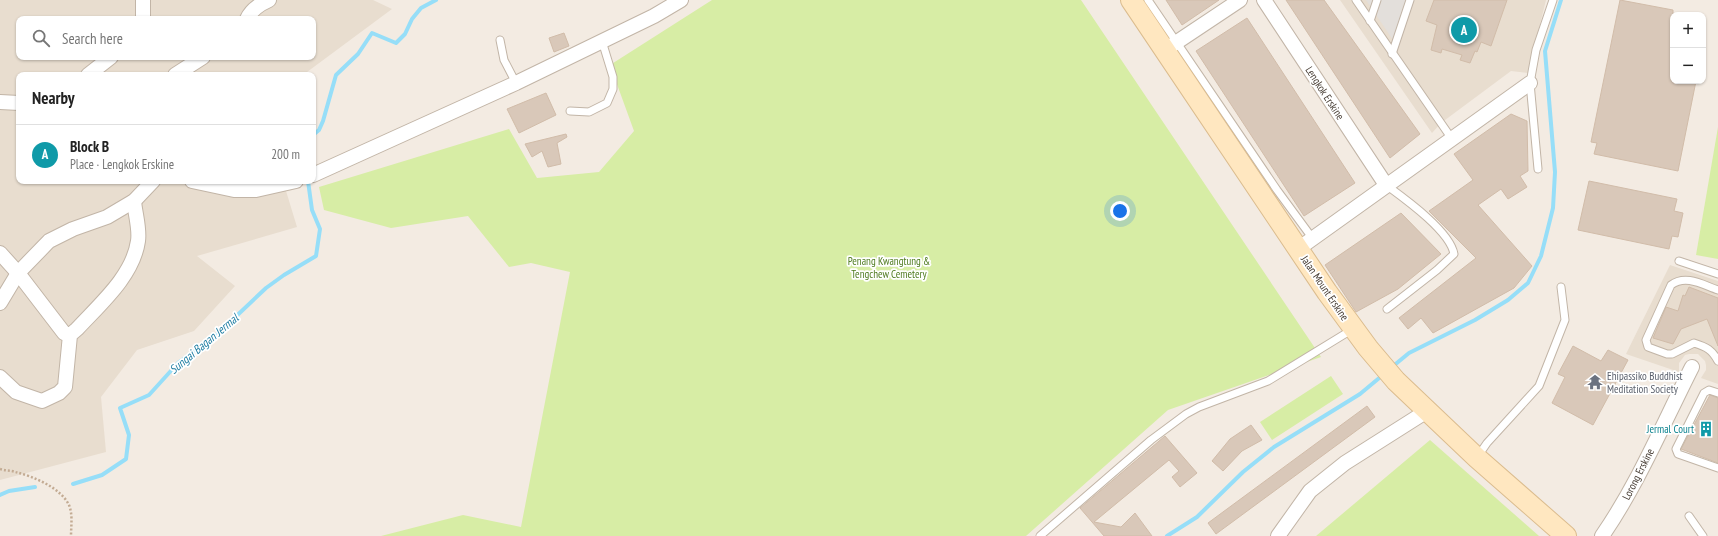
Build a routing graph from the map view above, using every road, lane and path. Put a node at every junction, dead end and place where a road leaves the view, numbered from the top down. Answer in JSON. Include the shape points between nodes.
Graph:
{"nodes":[{"id":1,"x":143,"y":0,"type":"edge"},
{"id":2,"x":269,"y":0,"type":"edge"},
{"id":3,"x":681,"y":0,"type":"edge"},
{"id":4,"x":1131,"y":0,"type":"edge"},
{"id":5,"x":1148,"y":0,"type":"edge"},
{"id":6,"x":1240,"y":0,"type":"edge"},
{"id":7,"x":1264,"y":0,"type":"edge"},
{"id":8,"x":1356,"y":0,"type":"edge"},
{"id":9,"x":1377,"y":0,"type":"edge"},
{"id":10,"x":1410,"y":0,"type":"edge"},
{"id":11,"x":1553,"y":0,"type":"edge"},
{"id":12,"x":143,"y":16,"type":"edge"},
{"id":13,"x":248,"y":16,"type":"edge"},
{"id":14,"x":1370,"y":21,"type":"junction"},
{"id":15,"x":500,"y":40,"type":"dead end"},
{"id":16,"x":602,"y":42,"type":"junction"},
{"id":17,"x":1171,"y":46,"type":"junction"},
{"id":18,"x":1392,"y":54,"type":"junction"},
{"id":19,"x":107,"y":60,"type":"edge"},
{"id":20,"x":198,"y":60,"type":"edge"},
{"id":21,"x":92,"y":72,"type":"edge"},
{"id":22,"x":180,"y":72,"type":"edge"},
{"id":23,"x":516,"y":83,"type":"junction"},
{"id":24,"x":1530,"y":83,"type":"junction"},
{"id":25,"x":0,"y":102,"type":"edge"},
{"id":26,"x":16,"y":103,"type":"edge"},
{"id":27,"x":570,"y":111,"type":"dead end"},
{"id":28,"x":1452,"y":138,"type":"junction"},
{"id":29,"x":1538,"y":169,"type":"dead end"},
{"id":30,"x":316,"y":174,"type":"edge"},
{"id":31,"x":150,"y":184,"type":"edge"},
{"id":32,"x":221,"y":184,"type":"edge"},
{"id":33,"x":275,"y":184,"type":"edge"},
{"id":34,"x":1386,"y":185,"type":"junction"},
{"id":35,"x":134,"y":201,"type":"junction"},
{"id":36,"x":1306,"y":244,"type":"junction"},
{"id":37,"x":0,"y":253,"type":"edge"},
{"id":38,"x":1678,"y":261,"type":"dead end"},
{"id":39,"x":18,"y":273,"type":"junction"},
{"id":40,"x":1718,"y":274,"type":"edge"},
{"id":41,"x":1560,"y":287,"type":"dead end"},
{"id":42,"x":1718,"y":290,"type":"edge"},
{"id":43,"x":0,"y":303,"type":"edge"},
{"id":44,"x":1387,"y":309,"type":"dead end"},
{"id":45,"x":1353,"y":328,"type":"junction"},
{"id":46,"x":70,"y":335,"type":"junction"},
{"id":47,"x":1718,"y":361,"type":"edge"},
{"id":48,"x":1692,"y":367,"type":"dead end"},
{"id":49,"x":0,"y":377,"type":"edge"},
{"id":50,"x":1718,"y":393,"type":"edge"},
{"id":51,"x":1427,"y":411,"type":"junction"},
{"id":52,"x":1476,"y":458,"type":"junction"},
{"id":53,"x":1718,"y":468,"type":"edge"},
{"id":54,"x":0,"y":469,"type":"edge"},
{"id":55,"x":1689,"y":516,"type":"dead end"},
{"id":56,"x":71,"y":536,"type":"edge"},
{"id":57,"x":1040,"y":536,"type":"edge"},
{"id":58,"x":1278,"y":536,"type":"edge"},
{"id":59,"x":1566,"y":536,"type":"edge"},
{"id":60,"x":1602,"y":536,"type":"edge"},
{"id":61,"x":1703,"y":536,"type":"edge"}],
"edges":[{"from":1,"to":12,"type":"street"},
{"from":2,"to":13,"type":"street"},
{"from":3,"to":16,"type":"street"},
{"from":4,"to":17,"type":"main road","name":"Jalan Mount Erskine"},
{"from":5,"to":17,"type":"lane"},
{"from":6,"to":17,"type":"street"},
{"from":7,"to":34,"type":"street","name":"Lengkok Erskine"},
{"from":8,"to":14,"type":"lane"},
{"from":9,"to":14,"type":"lane"},
{"from":10,"to":18,"type":"lane"},
{"from":11,"to":24,"type":"lane","via":[[1536,50]]},
{"from":14,"to":18,"type":"lane"},
{"from":15,"to":23,"type":"lane","via":[[504,60]]},
{"from":16,"to":23,"type":"street"},
{"from":16,"to":27,"type":"lane","via":[[614,89],[607,103],[589,112]]},
{"from":17,"to":36,"type":"main road","name":"Jalan Mount Erskine"},
{"from":18,"to":28,"type":"lane"},
{"from":19,"to":21,"type":"street"},
{"from":20,"to":22,"type":"street"},
{"from":23,"to":30,"type":"street"},
{"from":24,"to":28,"type":"street"},
{"from":24,"to":29,"type":"lane"},
{"from":25,"to":26,"type":"street"},
{"from":28,"to":34,"type":"street"},
{"from":31,"to":35,"type":"street"},
{"from":32,"to":33,"type":"street","via":[[234,190],[256,190]]},
{"from":34,"to":36,"type":"street"},
{"from":34,"to":44,"type":"lane","via":[[1432,223],[1452,246],[1454,254]]},
{"from":35,"to":39,"type":"street","via":[[107,217],[49,241]]},
{"from":35,"to":46,"type":"street","via":[[139,240],[134,261],[124,276]]},
{"from":36,"to":45,"type":"main road","name":"Jalan Mount Erskine"},
{"from":37,"to":39,"type":"street"},
{"from":38,"to":40,"type":"lane"},
{"from":39,"to":43,"type":"street"},
{"from":39,"to":46,"type":"street","via":[[64,333]]},
{"from":41,"to":52,"type":"lane","via":[[1565,320],[1539,386]]},
{"from":42,"to":47,"type":"lane","via":[[1688,279],[1676,281],[1671,285],[1646,340],[1648,346],[1667,354],[1694,343],[1708,347]]},
{"from":45,"to":51,"type":"main road","name":"Jalan Mount Erskine","via":[[1381,364]]},
{"from":45,"to":57,"type":"lane","via":[[1268,381],[1186,414],[1139,449]]},
{"from":46,"to":49,"type":"street","via":[[65,387],[59,393],[42,401],[29,398],[16,392]]},
{"from":48,"to":60,"type":"street","name":"Lorong Erskine","via":[[1636,479]]},
{"from":50,"to":53,"type":"lane","via":[[1709,390],[1704,393],[1676,449],[1678,454]]},
{"from":51,"to":52,"type":"main road","name":"Jalan Mount Erskine"},
{"from":51,"to":58,"type":"street","via":[[1345,463],[1310,491]]},
{"from":52,"to":59,"type":"main road","name":"Jalan Mount Erskine"},
{"from":54,"to":56,"type":"path","via":[[48,484],[64,498],[72,516]]},
{"from":55,"to":61,"type":"lane"}]}
